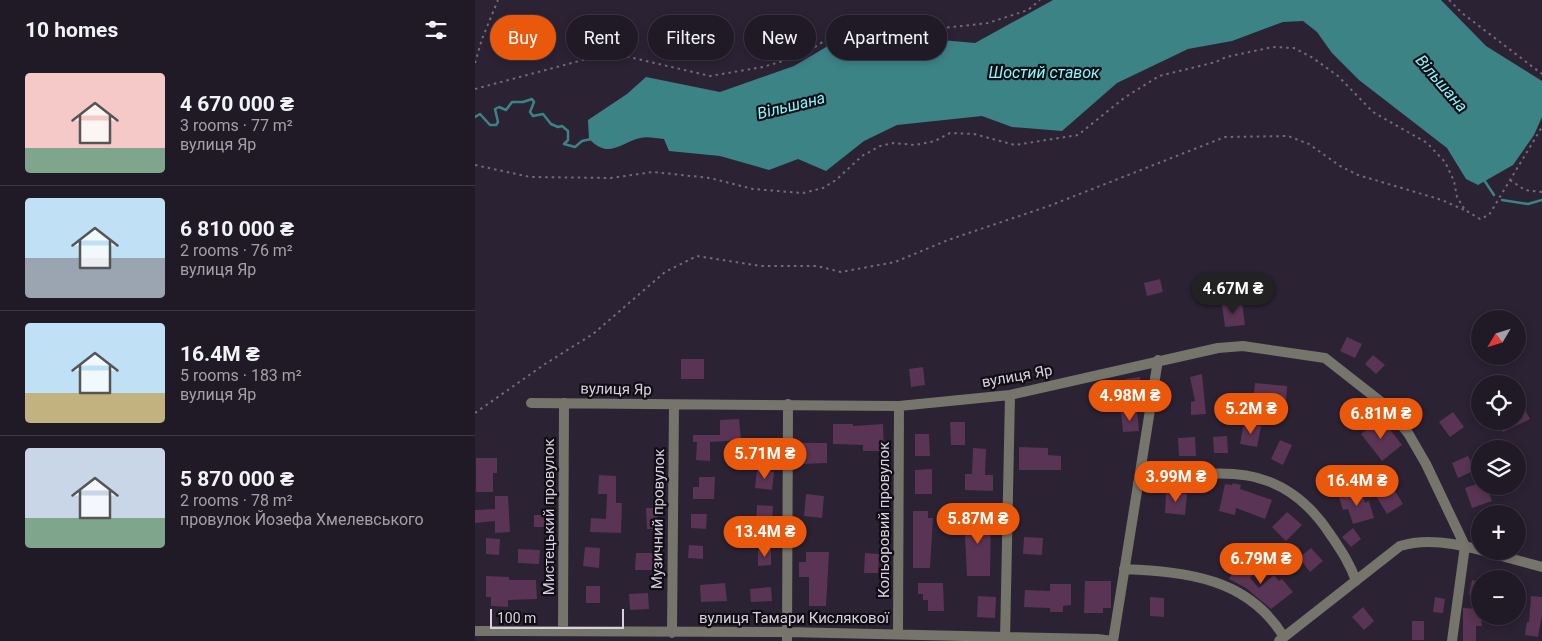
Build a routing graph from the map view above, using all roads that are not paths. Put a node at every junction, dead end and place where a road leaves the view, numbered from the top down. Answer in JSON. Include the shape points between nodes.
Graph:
{"nodes":[{"id":1,"x":1157,"y":360,"type":"junction"},
{"id":2,"x":1010,"y":395,"type":"junction"},
{"id":3,"x":531,"y":403,"type":"dead end"},
{"id":4,"x":565,"y":404,"type":"junction"},
{"id":5,"x":674,"y":404,"type":"junction"},
{"id":6,"x":788,"y":404,"type":"junction"},
{"id":7,"x":899,"y":406,"type":"junction"},
{"id":8,"x":1138,"y":483,"type":"junction"},
{"id":9,"x":1465,"y":546,"type":"junction"},
{"id":10,"x":1471,"y":548,"type":"edge"},
{"id":11,"x":1516,"y":560,"type":"edge"},
{"id":12,"x":1542,"y":567,"type":"edge"},
{"id":13,"x":1124,"y":569,"type":"junction"},
{"id":14,"x":1356,"y":581,"type":"junction"},
{"id":15,"x":563,"y":630,"type":"junction"},
{"id":16,"x":475,"y":631,"type":"edge"},
{"id":17,"x":672,"y":633,"type":"junction"},
{"id":18,"x":898,"y":634,"type":"junction"},
{"id":19,"x":787,"y":637,"type":"edge"},
{"id":20,"x":1005,"y":638,"type":"edge"},
{"id":21,"x":1282,"y":639,"type":"edge"},
{"id":22,"x":1113,"y":641,"type":"edge"},
{"id":23,"x":1452,"y":641,"type":"edge"}],
"edges":[{"from":1,"to":2,"type":"street","name":"вулиця Яр"},
{"from":1,"to":8,"type":"street"},
{"from":1,"to":9,"type":"street","name":"вулиця Яр","via":[[1243,346],[1325,358],[1385,405],[1408,432]]},
{"from":2,"to":7,"type":"street","name":"вулиця Яр"},
{"from":2,"to":20,"type":"street"},
{"from":3,"to":4,"type":"street","name":"вулиця Яр"},
{"from":4,"to":5,"type":"street","name":"вулиця Яр"},
{"from":4,"to":15,"type":"street","name":"Мистецький провулок"},
{"from":5,"to":6,"type":"street","name":"вулиця Яр"},
{"from":5,"to":17,"type":"street","name":"Музичний провулок"},
{"from":6,"to":7,"type":"street","name":"вулиця Яр"},
{"from":6,"to":19,"type":"street"},
{"from":7,"to":18,"type":"street","name":"Кольоровий провулок"},
{"from":8,"to":13,"type":"street"},
{"from":8,"to":14,"type":"street","via":[[1176,476],[1217,474],[1245,475],[1280,486],[1295,494],[1323,524],[1351,567]]},
{"from":9,"to":10,"type":"street"},
{"from":9,"to":14,"type":"street","via":[[1409,543],[1400,546]]},
{"from":9,"to":23,"type":"street"},
{"from":11,"to":12,"type":"street"},
{"from":13,"to":21,"type":"street","via":[[1193,576],[1234,588],[1274,620]]},
{"from":13,"to":22,"type":"street"},
{"from":14,"to":21,"type":"street"},
{"from":15,"to":16,"type":"street","name":"вулиця Тамари Кислякової"},
{"from":15,"to":17,"type":"street","name":"вулиця Тамари Кислякової"},
{"from":17,"to":19,"type":"street","name":"вулиця Тамари Кислякової"},
{"from":18,"to":19,"type":"street","name":"вулиця Тамари Кислякової"},
{"from":18,"to":20,"type":"street","name":"вулиця Тамари Кислякової"},
{"from":20,"to":22,"type":"street","name":"вулиця Тамари Кислякової","via":[[1097,638]]}]}
